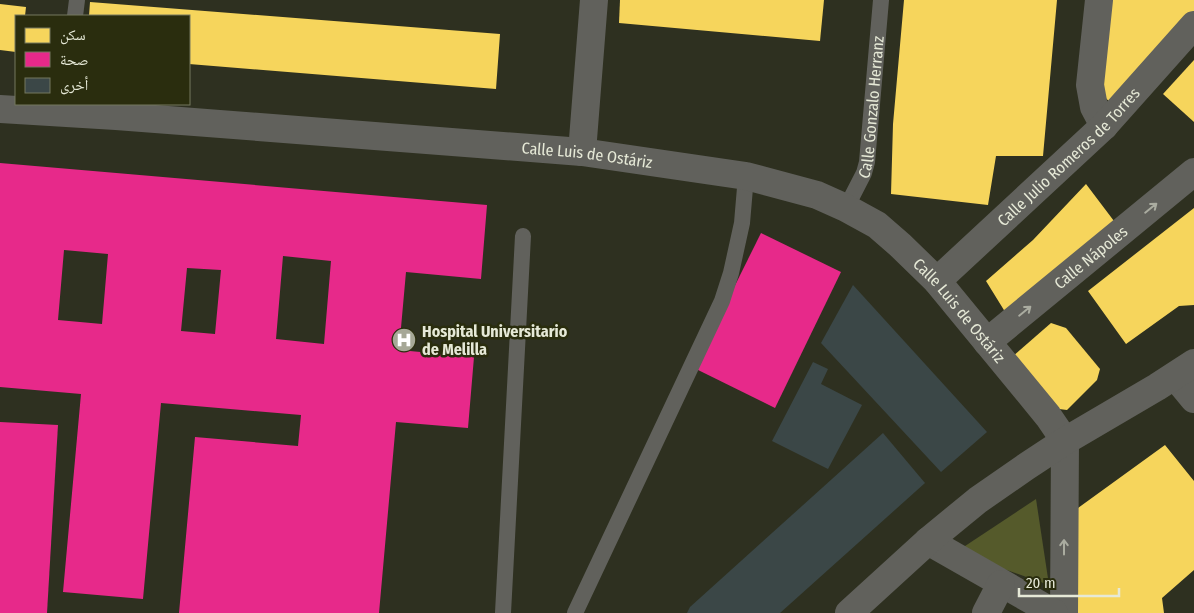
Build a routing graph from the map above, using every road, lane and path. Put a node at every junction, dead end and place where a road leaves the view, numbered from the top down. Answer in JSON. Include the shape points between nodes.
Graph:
{"nodes":[{"id":1,"x":77,"y":0,"type":"edge"},
{"id":2,"x":594,"y":0,"type":"edge"},
{"id":3,"x":881,"y":0,"type":"edge"},
{"id":4,"x":1099,"y":0,"type":"edge"},
{"id":5,"x":75,"y":15,"type":"edge"},
{"id":6,"x":1194,"y":25,"type":"edge"},
{"id":7,"x":68,"y":108,"type":"edge"},
{"id":8,"x":0,"y":109,"type":"edge"},
{"id":9,"x":1104,"y":126,"type":"junction"},
{"id":10,"x":582,"y":152,"type":"junction"},
{"id":11,"x":1194,"y":172,"type":"edge"},
{"id":12,"x":746,"y":176,"type":"junction"},
{"id":13,"x":846,"y":208,"type":"junction"},
{"id":14,"x":523,"y":236,"type":"dead end"},
{"id":15,"x":937,"y":281,"type":"junction"},
{"id":16,"x":987,"y":342,"type":"junction"},
{"id":17,"x":1185,"y":369,"type":"edge"},
{"id":18,"x":1194,"y":399,"type":"edge"},
{"id":19,"x":1065,"y":441,"type":"junction"},
{"id":20,"x":928,"y":541,"type":"junction"},
{"id":21,"x":1001,"y":584,"type":"junction"},
{"id":22,"x":503,"y":613,"type":"edge"},
{"id":23,"x":576,"y":613,"type":"edge"},
{"id":24,"x":849,"y":613,"type":"edge"},
{"id":25,"x":986,"y":613,"type":"edge"},
{"id":26,"x":1054,"y":613,"type":"edge"},
{"id":27,"x":1064,"y":613,"type":"edge"}],
"edges":[{"from":1,"to":5,"type":"lane"},
{"from":2,"to":10,"type":"street"},
{"from":3,"to":13,"type":"lane","name":"Calle Gonzalo Herranz","via":[[867,162]]},
{"from":4,"to":9,"type":"street","via":[[1090,84],[1094,107]]},
{"from":6,"to":9,"type":"street","name":"Calle Julio Romeros de Torres"},
{"from":7,"to":8,"type":"street","name":"Calle Luis de Ostáriz"},
{"from":7,"to":10,"type":"street","name":"Calle Luis de Ostáriz"},
{"from":9,"to":15,"type":"street","name":"Calle Julio Romeros de Torres"},
{"from":10,"to":12,"type":"street","name":"Calle Luis de Ostáriz"},
{"from":16,"to":11,"type":"street","name":"Calle Nápoles","one_way":true},
{"from":12,"to":13,"type":"street","name":"Calle Luis de Ostáriz","via":[[818,195]]},
{"from":12,"to":23,"type":"lane","via":[[742,223],[722,301]]},
{"from":13,"to":15,"type":"street","name":"Calle Luis de Ostáriz","via":[[877,225]]},
{"from":14,"to":22,"type":"lane"},
{"from":15,"to":16,"type":"street","name":"Calle Luis de Ostáriz"},
{"from":16,"to":19,"type":"street","name":"Calle Luis de Ostáriz"},
{"from":17,"to":18,"type":"street"},
{"from":17,"to":19,"type":"street"},
{"from":19,"to":20,"type":"street","via":[[978,500]]},
{"from":27,"to":19,"type":"street","one_way":true},
{"from":20,"to":21,"type":"street"},
{"from":20,"to":24,"type":"street"},
{"from":21,"to":25,"type":"street"},
{"from":21,"to":26,"type":"street"}]}
